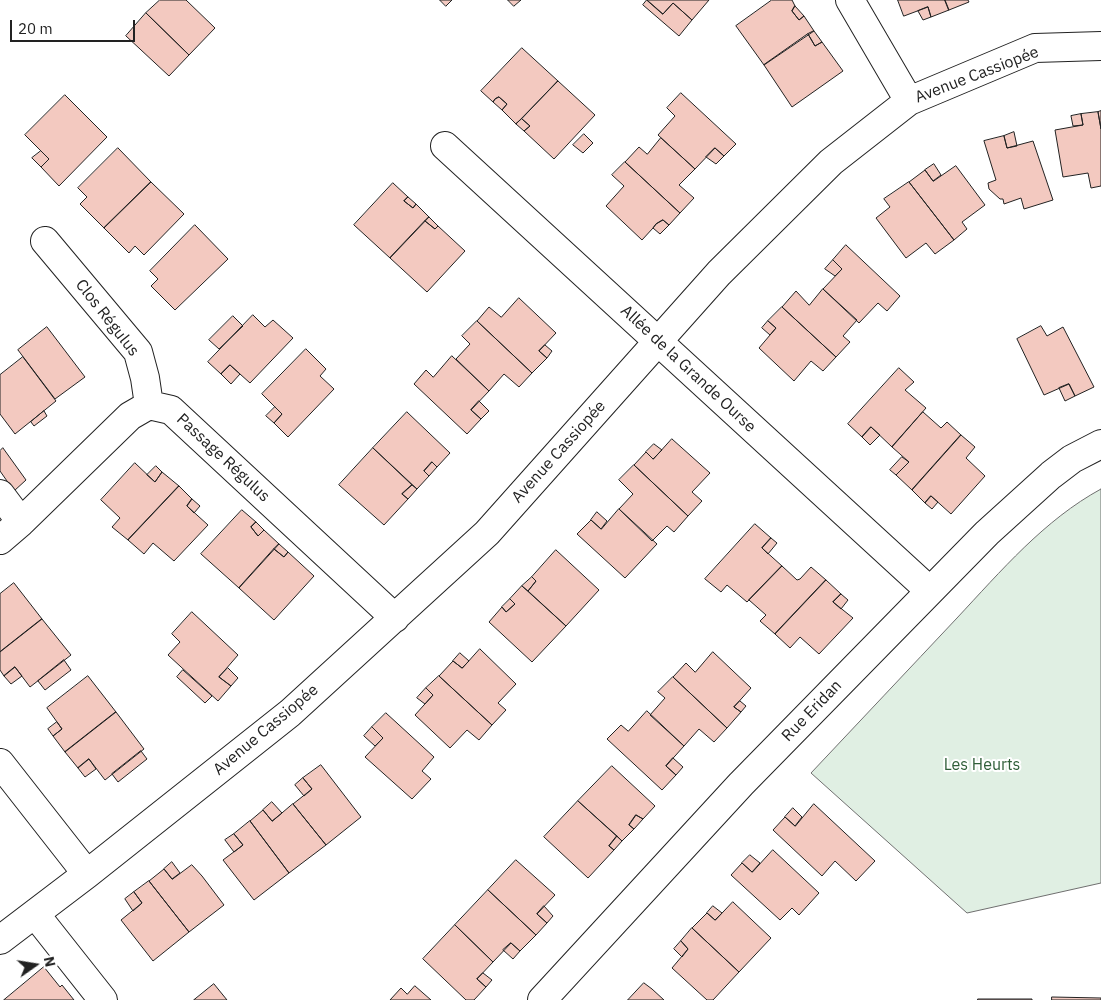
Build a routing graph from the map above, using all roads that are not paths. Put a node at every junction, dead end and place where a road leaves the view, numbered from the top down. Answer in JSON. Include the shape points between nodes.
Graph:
{"nodes":[{"id":1,"x":850,"y":0,"type":"edge"},
{"id":2,"x":1101,"y":46,"type":"edge"},
{"id":3,"x":909,"y":101,"type":"junction"},
{"id":4,"x":445,"y":146,"type":"dead end"},
{"id":5,"x":45,"y":241,"type":"dead end"},
{"id":6,"x":658,"y":341,"type":"junction"},
{"id":7,"x":149,"y":405,"type":"junction"},
{"id":8,"x":1101,"y":444,"type":"edge"},
{"id":9,"x":0,"y":494,"type":"edge"},
{"id":10,"x":21,"y":522,"type":"junction"},
{"id":11,"x":0,"y":540,"type":"edge"},
{"id":12,"x":930,"y":591,"type":"junction"},
{"id":13,"x":395,"y":618,"type":"junction"},
{"id":14,"x":0,"y":763,"type":"edge"},
{"id":15,"x":87,"y":874,"type":"junction"},
{"id":16,"x":35,"y":914,"type":"junction"},
{"id":17,"x":0,"y":940,"type":"edge"},
{"id":18,"x":103,"y":1000,"type":"edge"},
{"id":19,"x":542,"y":1000,"type":"edge"}],
"edges":[{"from":1,"to":3,"type":"street"},
{"from":2,"to":3,"type":"street","name":"Avenue Cassiopée","via":[[1035,48]]},
{"from":3,"to":6,"type":"street","name":"Avenue Cassiopée","via":[[831,162],[719,273]]},
{"from":4,"to":6,"type":"street","name":"Allée de la Grande Ourse"},
{"from":5,"to":7,"type":"street","name":"Clos Régulus","via":[[138,352]]},
{"from":6,"to":12,"type":"street","name":"Allée de la Grande Ourse"},
{"from":6,"to":13,"type":"street","name":"Avenue Cassiopée","via":[[488,533]]},
{"from":7,"to":10,"type":"street","via":[[130,416]]},
{"from":7,"to":13,"type":"street","name":"Passage Régulus","via":[[171,410]]},
{"from":8,"to":12,"type":"street","name":"Rue Eridan","via":[[1051,475]]},
{"from":9,"to":10,"type":"street"},
{"from":10,"to":11,"type":"street"},
{"from":12,"to":19,"type":"street","name":"Rue Eridan","via":[[741,784]]},
{"from":13,"to":15,"type":"street","name":"Avenue Cassiopée","via":[[290,713]]},
{"from":14,"to":15,"type":"street"},
{"from":15,"to":16,"type":"street","name":"Avenue Cassiopée"},
{"from":16,"to":17,"type":"street","name":"Avenue Cassiopée"},
{"from":16,"to":18,"type":"street"}]}
